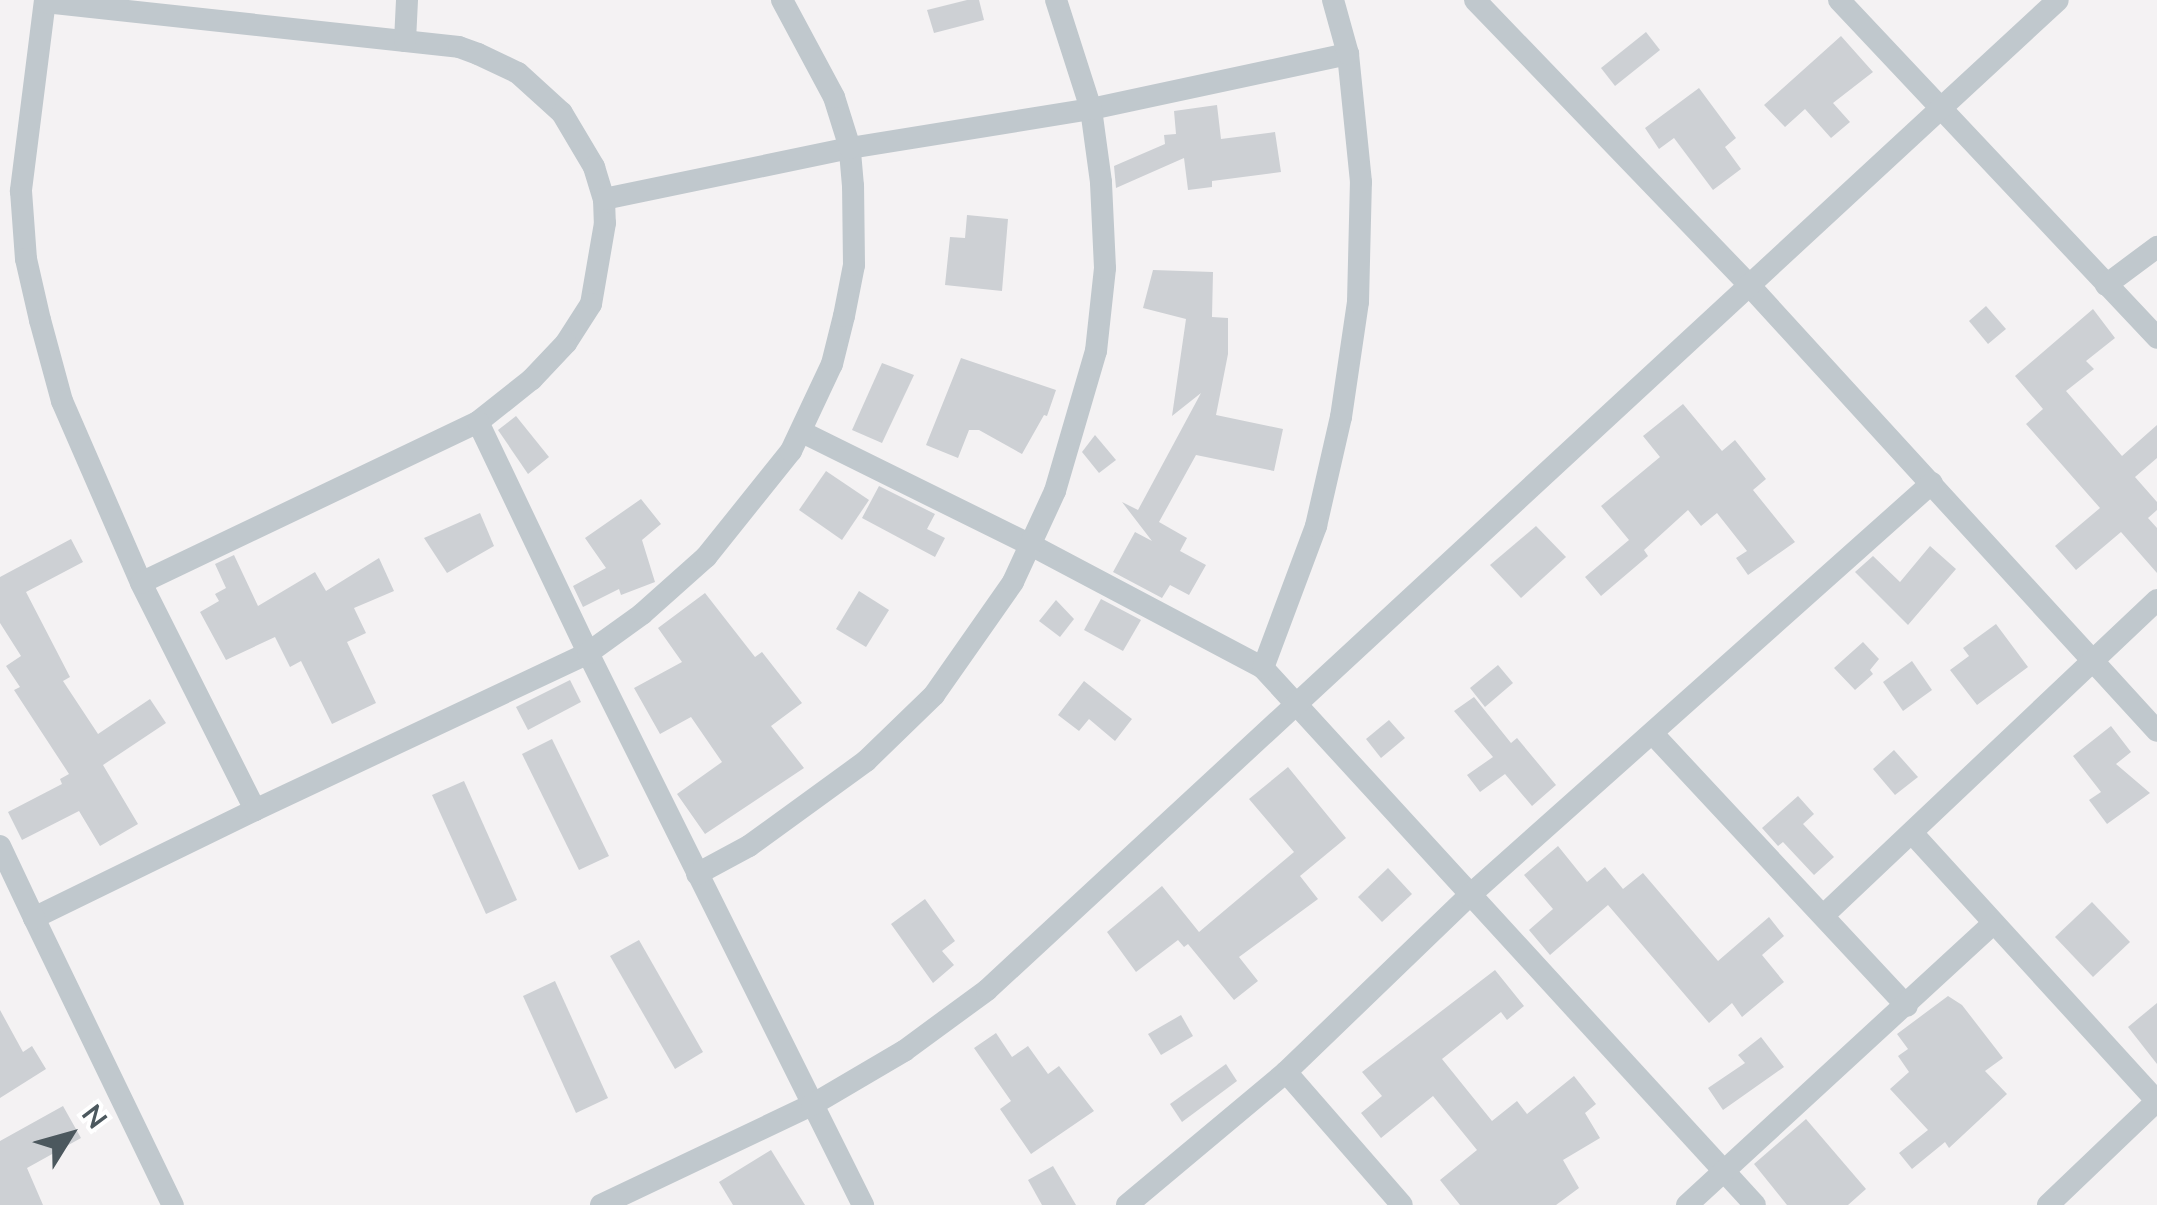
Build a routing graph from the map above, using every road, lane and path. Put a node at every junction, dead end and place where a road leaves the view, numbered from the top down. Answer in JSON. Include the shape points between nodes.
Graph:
{"nodes":[{"id":1,"x":407,"y":0,"type":"edge"},
{"id":2,"x":782,"y":0,"type":"edge"},
{"id":3,"x":1056,"y":0,"type":"edge"},
{"id":4,"x":1334,"y":0,"type":"edge"},
{"id":5,"x":1475,"y":0,"type":"edge"},
{"id":6,"x":1838,"y":0,"type":"edge"},
{"id":7,"x":2058,"y":0,"type":"edge"},
{"id":8,"x":45,"y":1,"type":"edge"},
{"id":9,"x":405,"y":41,"type":"junction"},
{"id":10,"x":1348,"y":54,"type":"junction"},
{"id":11,"x":1939,"y":108,"type":"junction"},
{"id":12,"x":1091,"y":110,"type":"junction"},
{"id":13,"x":850,"y":148,"type":"junction"},
{"id":14,"x":604,"y":199,"type":"junction"},
{"id":15,"x":2157,"y":247,"type":"edge"},
{"id":16,"x":2106,"y":284,"type":"junction"},
{"id":17,"x":1749,"y":285,"type":"junction"},
{"id":18,"x":2157,"y":338,"type":"edge"},
{"id":19,"x":478,"y":422,"type":"junction"},
{"id":20,"x":802,"y":432,"type":"junction"},
{"id":21,"x":1932,"y":483,"type":"junction"},
{"id":22,"x":1031,"y":545,"type":"junction"},
{"id":23,"x":142,"y":583,"type":"junction"},
{"id":24,"x":2157,"y":600,"type":"edge"},
{"id":25,"x":588,"y":653,"type":"junction"},
{"id":26,"x":2094,"y":659,"type":"junction"},
{"id":27,"x":1263,"y":668,"type":"junction"},
{"id":28,"x":1294,"y":704,"type":"junction"},
{"id":29,"x":2157,"y":731,"type":"edge"},
{"id":30,"x":1653,"y":734,"type":"junction"},
{"id":31,"x":255,"y":810,"type":"junction"},
{"id":32,"x":1912,"y":834,"type":"junction"},
{"id":33,"x":0,"y":846,"type":"edge"},
{"id":34,"x":697,"y":874,"type":"junction"},
{"id":35,"x":1470,"y":894,"type":"junction"},
{"id":36,"x":1825,"y":914,"type":"junction"},
{"id":37,"x":34,"y":918,"type":"junction"},
{"id":38,"x":1993,"y":924,"type":"junction"},
{"id":39,"x":1907,"y":1006,"type":"junction"},
{"id":40,"x":1286,"y":1072,"type":"junction"},
{"id":41,"x":2157,"y":1101,"type":"edge"},
{"id":42,"x":812,"y":1106,"type":"junction"},
{"id":43,"x":1724,"y":1172,"type":"junction"},
{"id":44,"x":1131,"y":1204,"type":"edge"},
{"id":45,"x":173,"y":1205,"type":"edge"},
{"id":46,"x":601,"y":1205,"type":"edge"},
{"id":47,"x":863,"y":1205,"type":"edge"},
{"id":48,"x":1402,"y":1205,"type":"edge"},
{"id":49,"x":1687,"y":1205,"type":"edge"},
{"id":50,"x":1755,"y":1205,"type":"edge"},
{"id":51,"x":2048,"y":1205,"type":"edge"}],
"edges":[{"from":1,"to":9,"type":"street"},
{"from":2,"to":13,"type":"street","via":[[834,97]]},
{"from":3,"to":12,"type":"street"},
{"from":4,"to":10,"type":"street"},
{"from":5,"to":17,"type":"street"},
{"from":6,"to":11,"type":"street"},
{"from":7,"to":11,"type":"street"},
{"from":8,"to":9,"type":"street"},
{"from":8,"to":23,"type":"street","via":[[20,190],[26,258],[62,400]]},
{"from":9,"to":14,"type":"street","via":[[459,47],[532,84],[575,133]]},
{"from":10,"to":12,"type":"street"},
{"from":10,"to":27,"type":"street","via":[[1362,182],[1358,302],[1316,526]]},
{"from":11,"to":16,"type":"street"},
{"from":11,"to":17,"type":"street"},
{"from":12,"to":13,"type":"street"},
{"from":12,"to":22,"type":"street","via":[[1105,268],[1096,351],[1077,430]]},
{"from":13,"to":14,"type":"street"},
{"from":13,"to":20,"type":"street","via":[[854,265],[832,364]]},
{"from":14,"to":19,"type":"street","via":[[606,223],[590,304],[532,380]]},
{"from":15,"to":16,"type":"street"},
{"from":16,"to":18,"type":"street"},
{"from":17,"to":21,"type":"street"},
{"from":17,"to":28,"type":"street"},
{"from":19,"to":23,"type":"street"},
{"from":19,"to":25,"type":"street"},
{"from":20,"to":22,"type":"street"},
{"from":20,"to":25,"type":"street","via":[[706,558]]},
{"from":21,"to":26,"type":"street"},
{"from":21,"to":30,"type":"street"},
{"from":22,"to":27,"type":"street"},
{"from":22,"to":34,"type":"street","via":[[934,695],[866,761],[749,846]]},
{"from":23,"to":31,"type":"street"},
{"from":24,"to":26,"type":"street"},
{"from":25,"to":31,"type":"street"},
{"from":25,"to":34,"type":"street"},
{"from":26,"to":29,"type":"street"},
{"from":26,"to":32,"type":"street"},
{"from":27,"to":28,"type":"street"},
{"from":28,"to":35,"type":"street"},
{"from":28,"to":42,"type":"street","via":[[988,990]]},
{"from":30,"to":35,"type":"street"},
{"from":30,"to":36,"type":"street"},
{"from":31,"to":37,"type":"street"},
{"from":32,"to":36,"type":"street"},
{"from":32,"to":38,"type":"street"},
{"from":33,"to":37,"type":"street"},
{"from":34,"to":42,"type":"street"},
{"from":35,"to":40,"type":"street"},
{"from":35,"to":43,"type":"street"},
{"from":36,"to":39,"type":"street"},
{"from":37,"to":45,"type":"street"},
{"from":38,"to":39,"type":"street"},
{"from":38,"to":41,"type":"street"},
{"from":39,"to":43,"type":"street"},
{"from":40,"to":44,"type":"street"},
{"from":40,"to":48,"type":"street"},
{"from":41,"to":51,"type":"street"},
{"from":42,"to":46,"type":"street"},
{"from":42,"to":47,"type":"street"},
{"from":43,"to":49,"type":"street"},
{"from":43,"to":50,"type":"street"}]}
